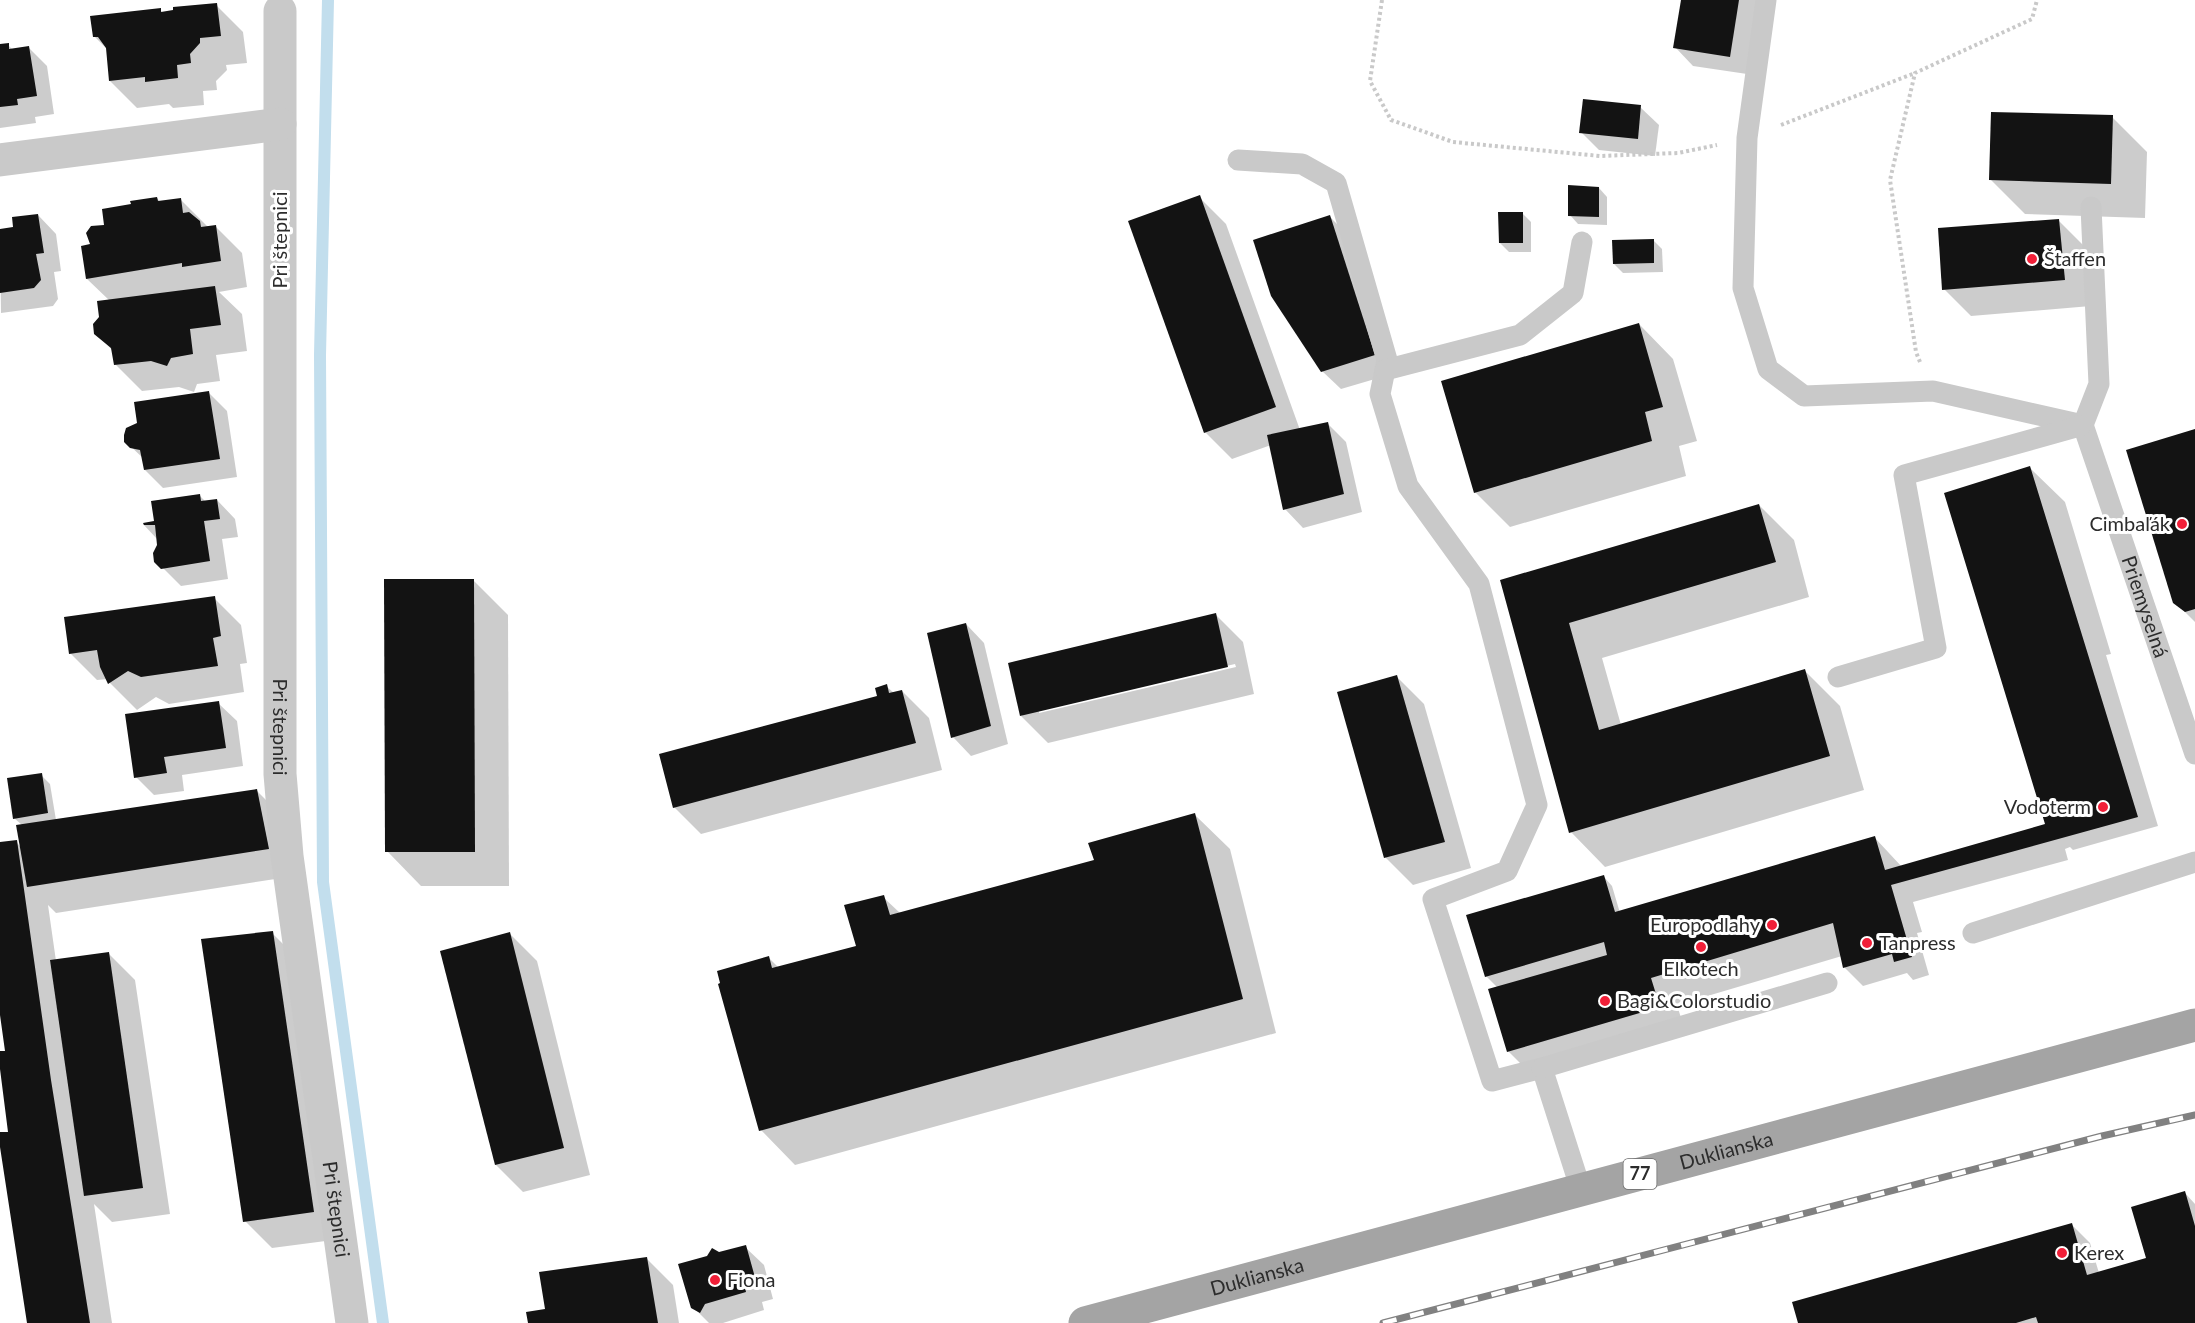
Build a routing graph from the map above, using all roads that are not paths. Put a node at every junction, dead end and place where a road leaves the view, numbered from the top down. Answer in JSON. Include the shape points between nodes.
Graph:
{"nodes":[{"id":1,"x":1766,"y":0,"type":"edge"},
{"id":2,"x":280,"y":10,"type":"dead end"},
{"id":3,"x":280,"y":124,"type":"junction"},
{"id":4,"x":0,"y":160,"type":"edge"},
{"id":5,"x":1238,"y":160,"type":"dead end"},
{"id":6,"x":2091,"y":207,"type":"dead end"},
{"id":7,"x":1582,"y":242,"type":"dead end"},
{"id":8,"x":1385,"y":370,"type":"junction"},
{"id":9,"x":2083,"y":425,"type":"junction"},
{"id":10,"x":1838,"y":677,"type":"dead end"},
{"id":11,"x":2195,"y":754,"type":"edge"},
{"id":12,"x":2195,"y":862,"type":"edge"},
{"id":13,"x":1973,"y":933,"type":"dead end"},
{"id":14,"x":1827,"y":983,"type":"dead end"},
{"id":15,"x":2195,"y":1025,"type":"edge"},
{"id":16,"x":1542,"y":1068,"type":"junction"},
{"id":17,"x":1581,"y":1190,"type":"junction"},
{"id":18,"x":352,"y":1323,"type":"edge"},
{"id":19,"x":1085,"y":1323,"type":"edge"}],
"edges":[{"from":1,"to":9,"type":"lane","via":[[1747,138],[1743,288],[1768,369],[1803,396],[1933,391]]},
{"from":2,"to":3,"type":"street","name":"Pri štepnici"},
{"from":3,"to":4,"type":"street"},
{"from":3,"to":18,"type":"street","name":"Pri štepnici","via":[[280,774],[287,856]]},
{"from":5,"to":8,"type":"lane","via":[[1302,164],[1336,183],[1387,360]]},
{"from":6,"to":9,"type":"lane","via":[[2099,384]]},
{"from":7,"to":8,"type":"lane","via":[[1573,293],[1520,335]]},
{"from":8,"to":16,"type":"lane","via":[[1380,394],[1408,486],[1479,584],[1538,805],[1507,871],[1433,899],[1492,1081]]},
{"from":9,"to":10,"type":"lane","via":[[1904,475],[1936,648]]},
{"from":9,"to":11,"type":"lane","name":"Priemyselná"},
{"from":12,"to":13,"type":"lane"},
{"from":14,"to":16,"type":"lane"},
{"from":15,"to":17,"type":"main road","name":"Duklianska","number":"77"},
{"from":16,"to":17,"type":"lane"},
{"from":17,"to":19,"type":"main road","name":"Duklianska","number":"77"}]}
